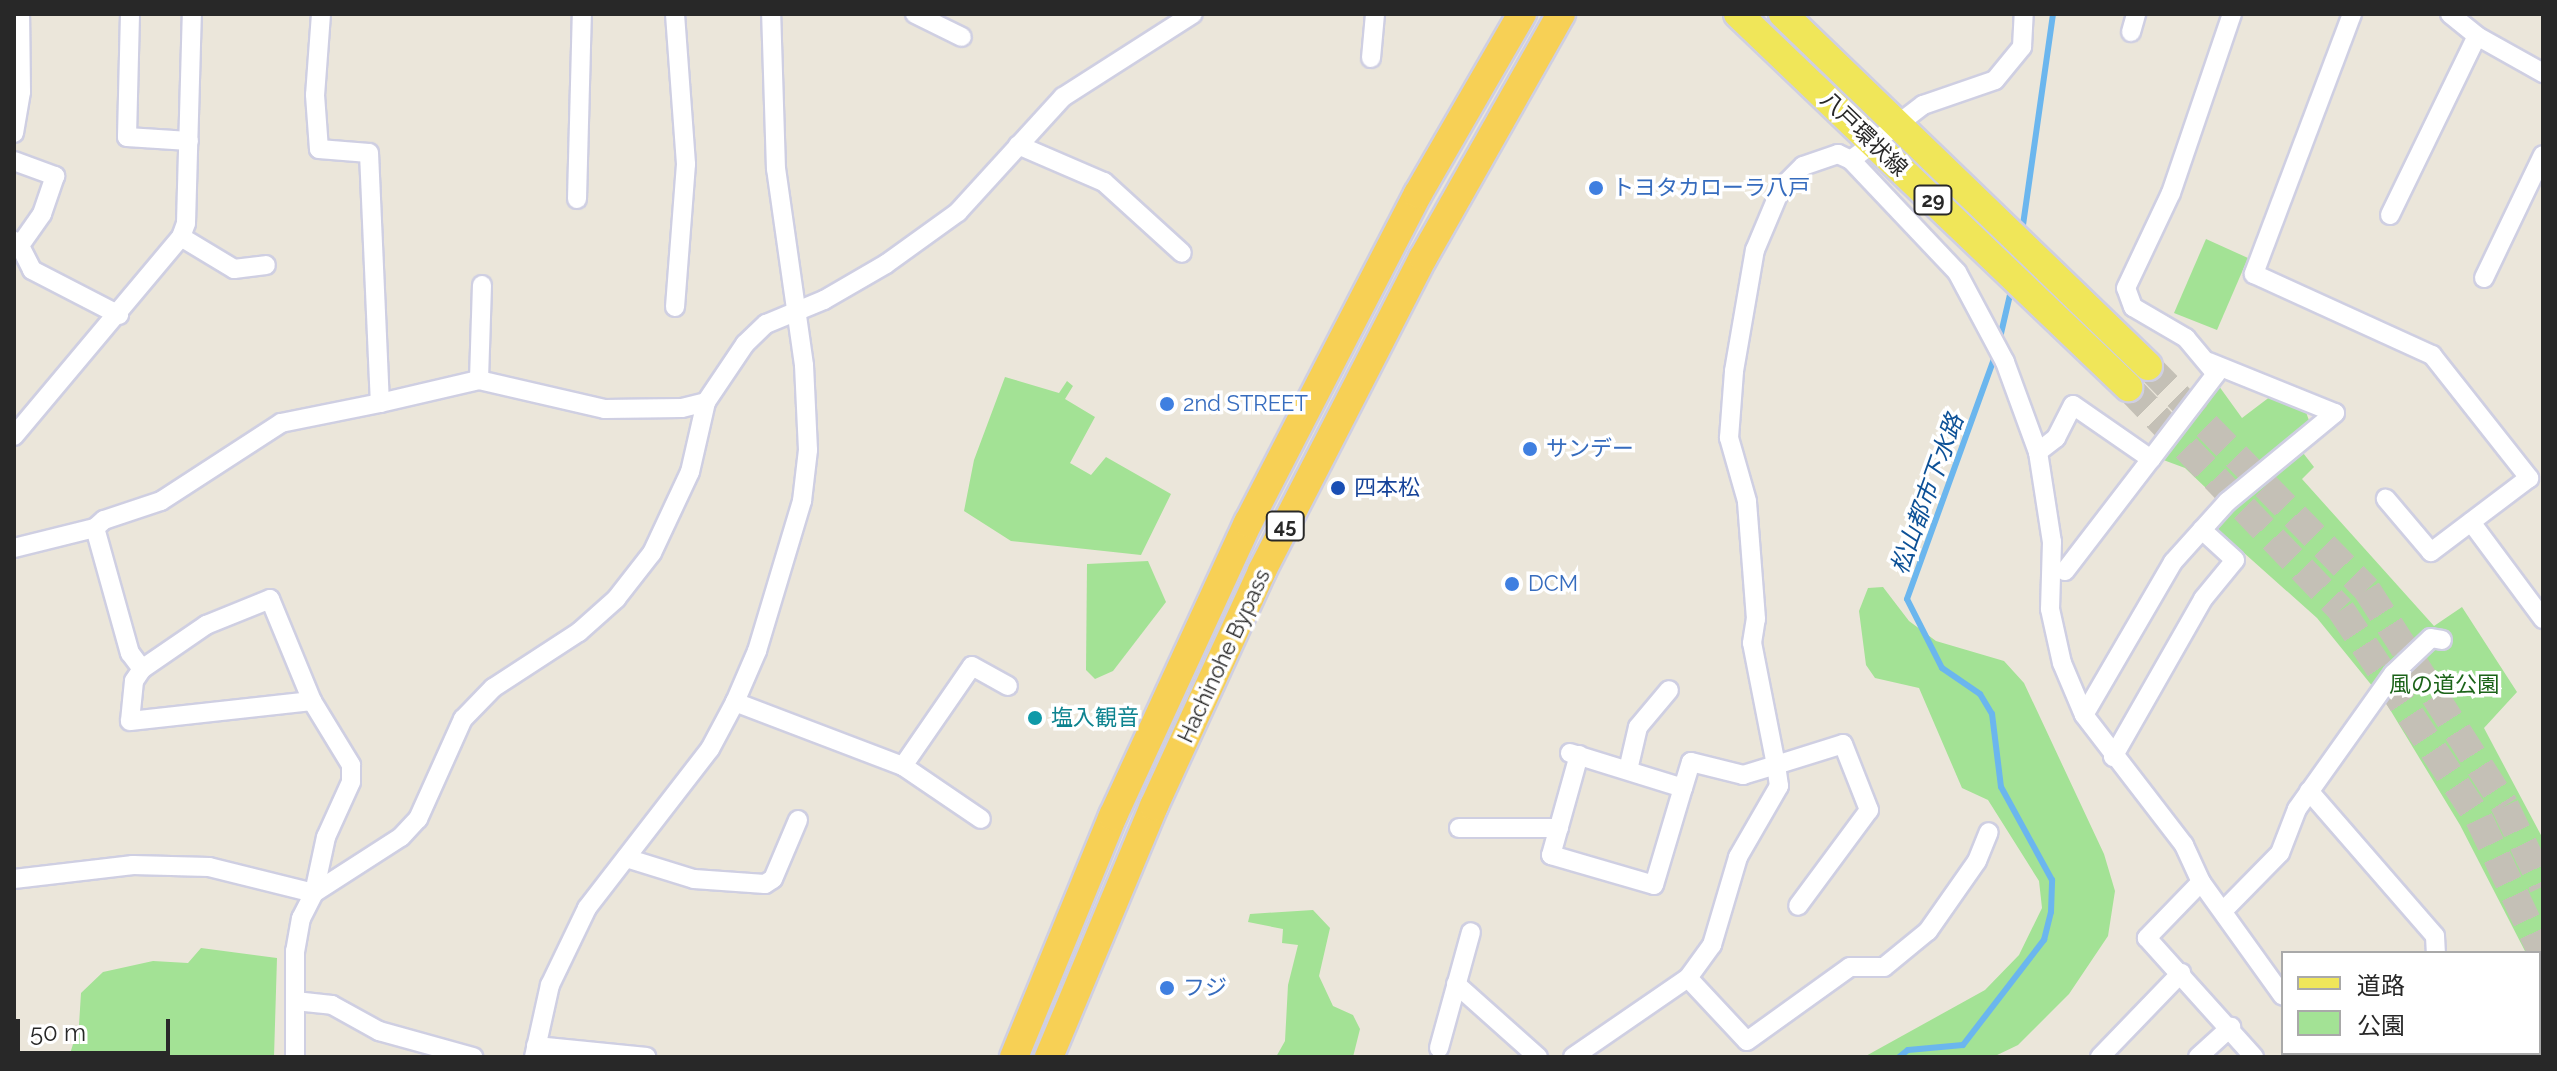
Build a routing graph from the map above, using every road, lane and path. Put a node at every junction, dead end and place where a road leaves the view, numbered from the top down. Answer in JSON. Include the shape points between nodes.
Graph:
{"nodes":[{"id":1,"x":20,"y":14,"type":"edge"},
{"id":2,"x":130,"y":14,"type":"edge"},
{"id":3,"x":192,"y":14,"type":"edge"},
{"id":4,"x":321,"y":14,"type":"edge"},
{"id":5,"x":582,"y":14,"type":"edge"},
{"id":6,"x":675,"y":14,"type":"edge"},
{"id":7,"x":771,"y":14,"type":"edge"},
{"id":8,"x":915,"y":14,"type":"edge"},
{"id":9,"x":1193,"y":14,"type":"edge"},
{"id":10,"x":1375,"y":14,"type":"edge"},
{"id":11,"x":1522,"y":14,"type":"edge"},
{"id":12,"x":1561,"y":14,"type":"edge"},
{"id":13,"x":1738,"y":14,"type":"edge"},
{"id":14,"x":1783,"y":14,"type":"edge"},
{"id":15,"x":2024,"y":14,"type":"edge"},
{"id":16,"x":2232,"y":14,"type":"edge"},
{"id":17,"x":2352,"y":14,"type":"edge"},
{"id":18,"x":2451,"y":14,"type":"edge"},
{"id":19,"x":2477,"y":36,"type":"junction"},
{"id":20,"x":962,"y":37,"type":"dead end"},
{"id":21,"x":1371,"y":58,"type":"dead end"},
{"id":22,"x":2543,"y":73,"type":"edge"},
{"id":23,"x":1894,"y":123,"type":"junction"},
{"id":24,"x":14,"y":133,"type":"edge"},
{"id":25,"x":189,"y":141,"type":"junction"},
{"id":26,"x":1018,"y":145,"type":"junction"},
{"id":27,"x":1861,"y":151,"type":"junction"},
{"id":28,"x":2543,"y":155,"type":"edge"},
{"id":29,"x":14,"y":161,"type":"edge"},
{"id":30,"x":577,"y":199,"type":"dead end"},
{"id":31,"x":2390,"y":215,"type":"dead end"},
{"id":32,"x":181,"y":237,"type":"junction"},
{"id":33,"x":17,"y":244,"type":"edge"},
{"id":34,"x":1182,"y":253,"type":"dead end"},
{"id":35,"x":266,"y":265,"type":"dead end"},
{"id":36,"x":2484,"y":278,"type":"dead end"},
{"id":37,"x":482,"y":285,"type":"dead end"},
{"id":38,"x":675,"y":307,"type":"dead end"},
{"id":39,"x":797,"y":311,"type":"junction"},
{"id":40,"x":119,"y":315,"type":"junction"},
{"id":41,"x":2209,"y":362,"type":"junction"},
{"id":42,"x":2148,"y":366,"type":"tunnel mouth"},
{"id":43,"x":479,"y":380,"type":"junction"},
{"id":44,"x":2128,"y":387,"type":"tunnel mouth"},
{"id":45,"x":706,"y":402,"type":"junction"},
{"id":46,"x":380,"y":403,"type":"junction"},
{"id":47,"x":14,"y":436,"type":"edge"},
{"id":48,"x":2038,"y":452,"type":"junction"},
{"id":49,"x":2151,"y":459,"type":"junction"},
{"id":50,"x":2536,"y":473,"type":"edge"},
{"id":51,"x":2386,"y":499,"type":"dead end"},
{"id":52,"x":2471,"y":522,"type":"junction"},
{"id":53,"x":95,"y":528,"type":"junction"},
{"id":54,"x":2202,"y":530,"type":"junction"},
{"id":55,"x":14,"y":548,"type":"edge"},
{"id":56,"x":2065,"y":571,"type":"dead end"},
{"id":57,"x":2542,"y":616,"type":"edge"},
{"id":58,"x":2442,"y":640,"type":"dead end"},
{"id":59,"x":142,"y":669,"type":"junction"},
{"id":60,"x":1008,"y":686,"type":"dead end"},
{"id":61,"x":1669,"y":690,"type":"dead end"},
{"id":62,"x":312,"y":701,"type":"junction"},
{"id":63,"x":735,"y":702,"type":"junction"},
{"id":64,"x":2084,"y":715,"type":"junction"},
{"id":65,"x":2113,"y":757,"type":"junction"},
{"id":66,"x":1776,"y":765,"type":"junction"},
{"id":67,"x":903,"y":766,"type":"junction"},
{"id":68,"x":1628,"y":770,"type":"junction"},
{"id":69,"x":1683,"y":788,"type":"junction"},
{"id":70,"x":2309,"y":791,"type":"junction"},
{"id":71,"x":981,"y":819,"type":"dead end"},
{"id":72,"x":798,"y":820,"type":"dead end"},
{"id":73,"x":1459,"y":828,"type":"dead end"},
{"id":74,"x":1559,"y":828,"type":"junction"},
{"id":75,"x":1989,"y":832,"type":"dead end"},
{"id":76,"x":626,"y":858,"type":"junction"},
{"id":77,"x":14,"y":879,"type":"edge"},
{"id":78,"x":2201,"y":882,"type":"junction"},
{"id":79,"x":314,"y":893,"type":"junction"},
{"id":80,"x":1798,"y":906,"type":"dead end"},
{"id":81,"x":2223,"y":911,"type":"junction"},
{"id":82,"x":1471,"y":932,"type":"dead end"},
{"id":83,"x":2436,"y":951,"type":"edge"},
{"id":84,"x":2181,"y":973,"type":"junction"},
{"id":85,"x":1688,"y":978,"type":"junction"},
{"id":86,"x":1456,"y":984,"type":"junction"},
{"id":87,"x":2281,"y":993,"type":"edge"},
{"id":88,"x":295,"y":1001,"type":"junction"},
{"id":89,"x":2231,"y":1027,"type":"junction"},
{"id":90,"x":1439,"y":1048,"type":"dead end"},
{"id":91,"x":535,"y":1052,"type":"edge"},
{"id":92,"x":295,"y":1057,"type":"edge"},
{"id":93,"x":473,"y":1057,"type":"edge"},
{"id":94,"x":646,"y":1057,"type":"edge"},
{"id":95,"x":1014,"y":1057,"type":"edge"},
{"id":96,"x":1049,"y":1057,"type":"edge"},
{"id":97,"x":1538,"y":1057,"type":"edge"},
{"id":98,"x":1573,"y":1057,"type":"edge"},
{"id":99,"x":2100,"y":1057,"type":"edge"},
{"id":100,"x":2198,"y":1057,"type":"edge"},
{"id":101,"x":2254,"y":1057,"type":"edge"}],
"edges":[{"from":1,"to":24,"type":"street","via":[[21,92]]},
{"from":2,"to":25,"type":"street","via":[[127,137]]},
{"from":3,"to":25,"type":"street"},
{"from":4,"to":46,"type":"street","via":[[315,95],[319,149],[369,153]]},
{"from":5,"to":30,"type":"street"},
{"from":6,"to":38,"type":"street","via":[[686,164]]},
{"from":7,"to":39,"type":"street","via":[[776,169]]},
{"from":8,"to":20,"type":"street"},
{"from":9,"to":26,"type":"street","via":[[1063,97]]},
{"from":10,"to":21,"type":"street"},
{"from":11,"to":95,"type":"highway","name":"Hachinohe Bypass","number":"45","via":[[1418,194],[1254,509],[1119,802]]},
{"from":12,"to":96,"type":"highway","name":"Hachinohe Bypass","number":"45","via":[[1423,258],[1262,571],[1154,806]]},
{"from":13,"to":27,"type":"main road","name":"八戸環状線","number":"29"},
{"from":14,"to":23,"type":"main road","name":"八戸環状線","number":"29"},
{"from":15,"to":23,"type":"street","via":[[2022,47],[1995,80],[1923,105]]},
{"from":16,"to":41,"type":"street","via":[[2171,193],[2126,288],[2133,307],[2186,338]]},
{"from":17,"to":50,"type":"street","via":[[2254,274],[2432,355]]},
{"from":18,"to":19,"type":"street"},
{"from":19,"to":22,"type":"street"},
{"from":19,"to":31,"type":"street"},
{"from":23,"to":27,"type":"street"},
{"from":23,"to":42,"type":"main road","name":"八戸環状線","number":"29"},
{"from":25,"to":32,"type":"street"},
{"from":26,"to":34,"type":"street","via":[[1104,182]]},
{"from":26,"to":39,"type":"street","via":[[958,212],[886,264]]},
{"from":27,"to":44,"type":"main road","name":"八戸環状線","number":"29"},
{"from":27,"to":48,"type":"street","via":[[1957,272],[2005,362]]},
{"from":27,"to":66,"type":"street","via":[[1803,166],[1781,188],[1755,250],[1734,371],[1729,438],[1747,501],[1756,619],[1752,643]]},
{"from":28,"to":36,"type":"street"},
{"from":29,"to":33,"type":"street","via":[[55,176],[42,214]]},
{"from":32,"to":35,"type":"street","via":[[234,269]]},
{"from":32,"to":40,"type":"street"},
{"from":33,"to":40,"type":"street","via":[[32,270]]},
{"from":37,"to":43,"type":"street"},
{"from":39,"to":45,"type":"street","via":[[766,324],[745,344]]},
{"from":39,"to":63,"type":"street","via":[[808,450],[802,501],[757,651]]},
{"from":40,"to":47,"type":"street"},
{"from":41,"to":49,"type":"street","via":[[2216,374]]},
{"from":41,"to":54,"type":"street","via":[[2335,413],[2227,502]]},
{"from":43,"to":45,"type":"street","via":[[605,409],[682,408]]},
{"from":43,"to":46,"type":"street"},
{"from":45,"to":79,"type":"street","via":[[683,485],[652,553],[616,599],[579,632],[493,688],[463,719],[445,749],[418,819],[401,837]]},
{"from":46,"to":53,"type":"street","via":[[281,423],[161,501]]},
{"from":48,"to":49,"type":"street","via":[[2056,438],[2073,405]]},
{"from":48,"to":64,"type":"street","via":[[2052,542],[2050,609],[2062,663]]},
{"from":49,"to":56,"type":"street"},
{"from":50,"to":52,"type":"street"},
{"from":51,"to":52,"type":"street","via":[[2431,552]]},
{"from":52,"to":57,"type":"street"},
{"from":53,"to":55,"type":"street"},
{"from":53,"to":59,"type":"street","via":[[130,653]]},
{"from":54,"to":64,"type":"street","via":[[2173,562]]},
{"from":54,"to":65,"type":"street","via":[[2235,560],[2203,599]]},
{"from":58,"to":70,"type":"street","via":[[2431,638],[2393,674]]},
{"from":59,"to":62,"type":"street","via":[[134,681],[130,721]]},
{"from":59,"to":62,"type":"street","via":[[206,625],[270,599]]},
{"from":60,"to":67,"type":"street","via":[[972,666]]},
{"from":61,"to":68,"type":"street","via":[[1638,727]]},
{"from":62,"to":79,"type":"street","via":[[351,765],[351,782],[326,837]]},
{"from":63,"to":67,"type":"street"},
{"from":63,"to":76,"type":"street","via":[[710,749]]},
{"from":64,"to":65,"type":"street"},
{"from":65,"to":78,"type":"street","via":[[2184,845]]},
{"from":66,"to":69,"type":"street","via":[[1743,775],[1691,762]]},
{"from":66,"to":80,"type":"street","via":[[1843,744],[1869,810]]},
{"from":66,"to":85,"type":"street","via":[[1779,786],[1738,857],[1712,945]]},
{"from":67,"to":71,"type":"street"},
{"from":68,"to":69,"type":"street"},
{"from":68,"to":74,"type":"street","via":[[1574,754]]},
{"from":69,"to":74,"type":"street","via":[[1654,885],[1551,855]]},
{"from":70,"to":81,"type":"street","via":[[2280,853]]},
{"from":70,"to":83,"type":"street","via":[[2435,936]]},
{"from":72,"to":76,"type":"street","via":[[773,879],[756,886],[694,879]]},
{"from":73,"to":74,"type":"street"},
{"from":75,"to":85,"type":"street","via":[[1977,861],[1928,931],[1884,967],[1850,967],[1747,1041]]},
{"from":76,"to":91,"type":"street","via":[[587,908],[564,949]]},
{"from":77,"to":79,"type":"street","via":[[133,865],[209,867]]},
{"from":78,"to":81,"type":"street"},
{"from":78,"to":84,"type":"street","via":[[2147,938]]},
{"from":79,"to":88,"type":"street","via":[[301,918]]},
{"from":81,"to":87,"type":"street"},
{"from":82,"to":86,"type":"street"},
{"from":84,"to":89,"type":"street"},
{"from":84,"to":99,"type":"street"},
{"from":85,"to":98,"type":"street"},
{"from":86,"to":90,"type":"street"},
{"from":86,"to":97,"type":"street"},
{"from":88,"to":92,"type":"street"},
{"from":88,"to":93,"type":"street","via":[[332,1005],[379,1031]]},
{"from":89,"to":100,"type":"street"},
{"from":89,"to":101,"type":"street"},
{"from":91,"to":94,"type":"street"}]}
